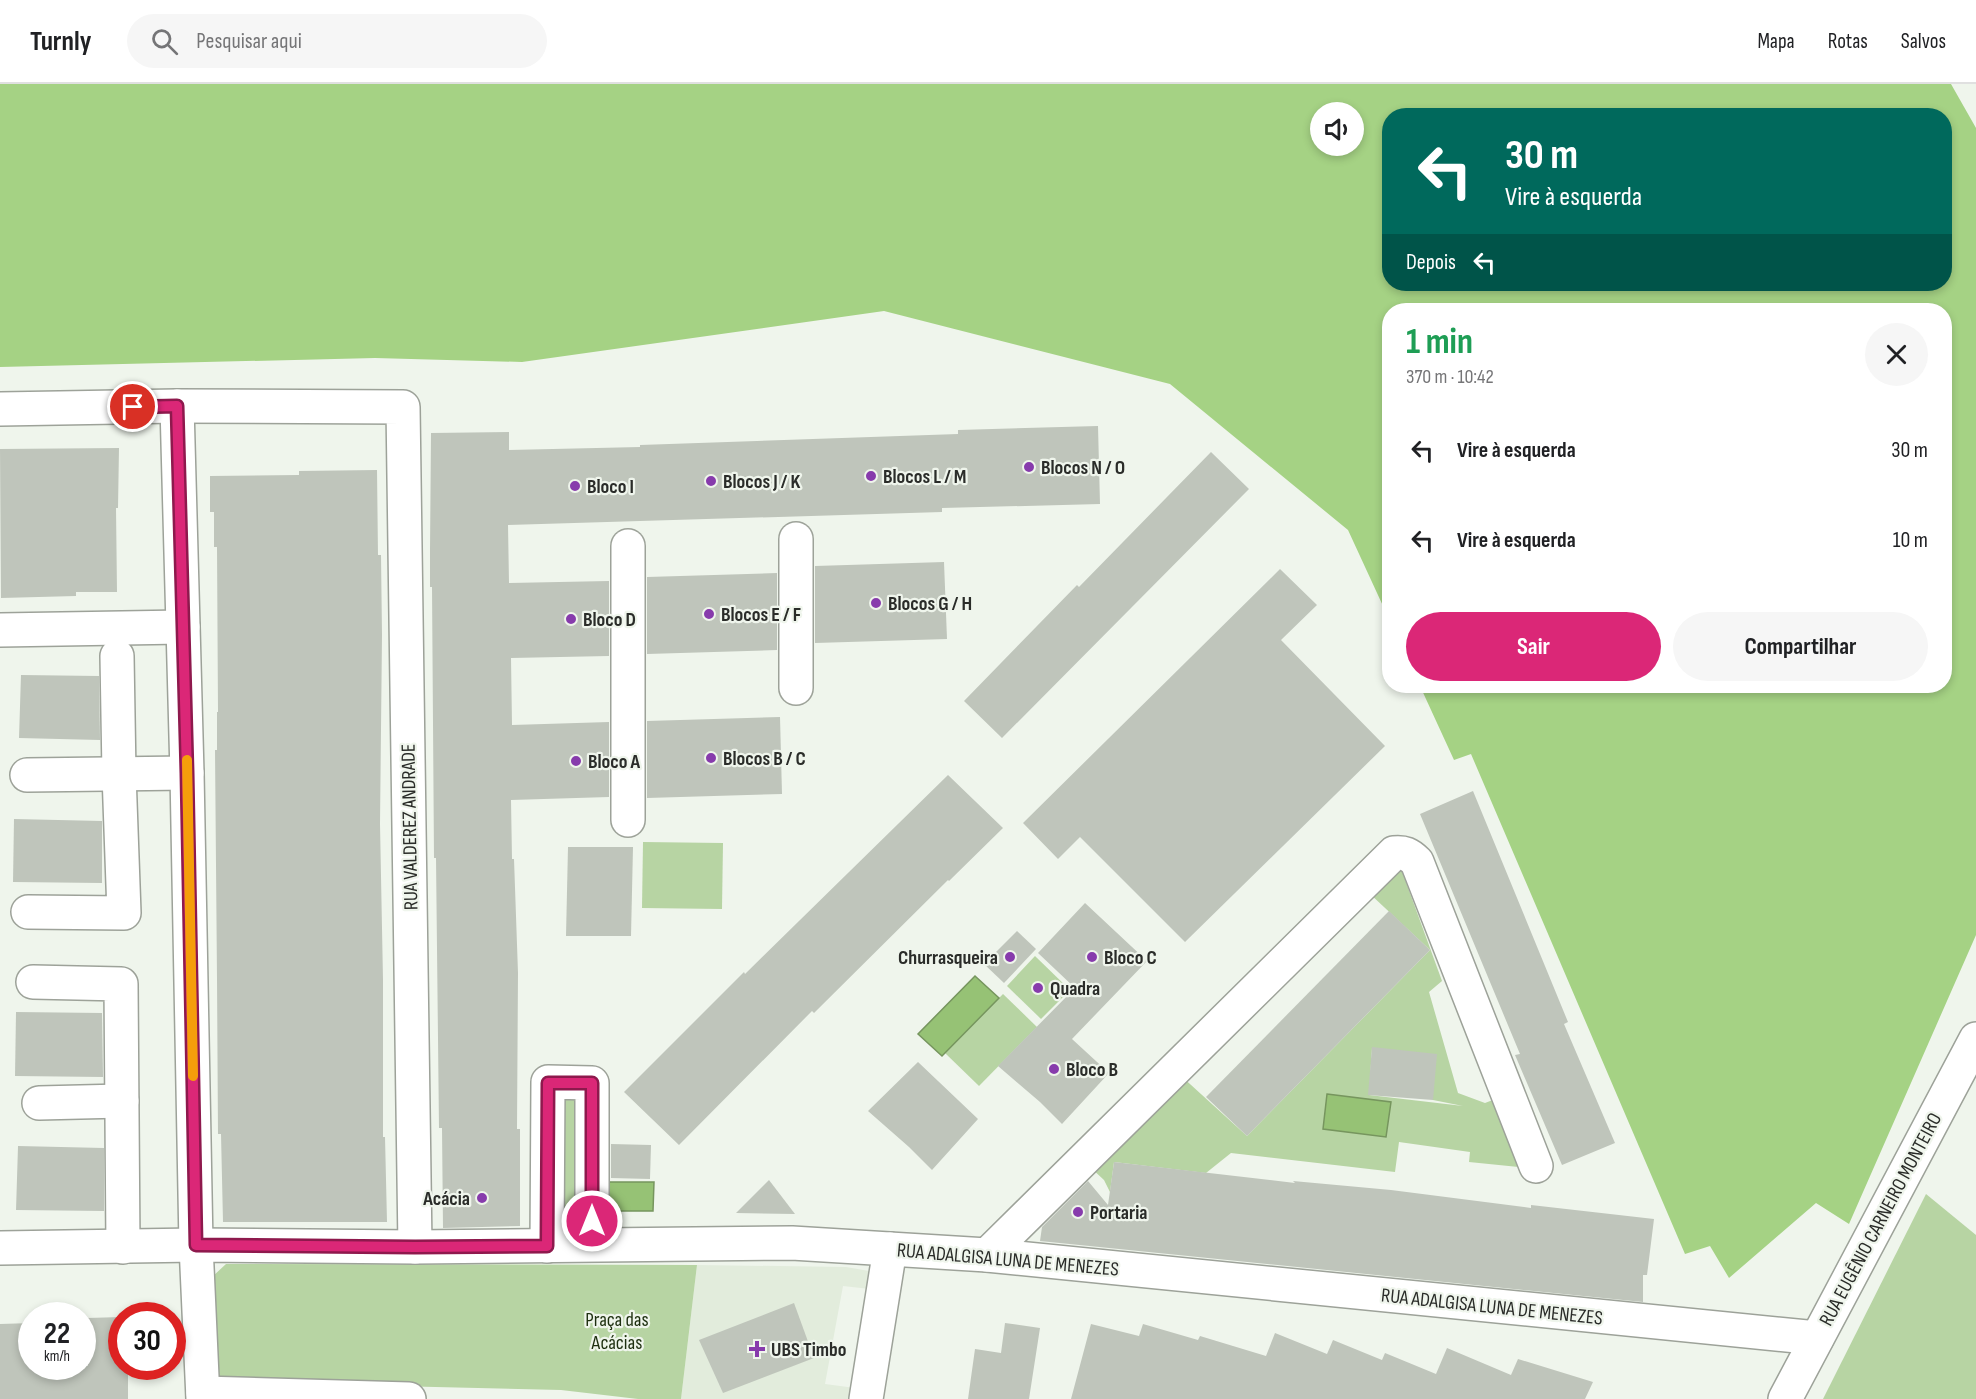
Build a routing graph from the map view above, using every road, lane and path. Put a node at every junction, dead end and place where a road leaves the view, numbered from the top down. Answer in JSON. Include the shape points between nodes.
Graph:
{"nodes":[{"id":1,"x":177,"y":406,"type":"junction"},
{"id":2,"x":0,"y":409,"type":"edge"},
{"id":3,"x":796,"y":540,"type":"dead end"},
{"id":4,"x":628,"y":546,"type":"dead end"},
{"id":5,"x":183,"y":627,"type":"junction"},
{"id":6,"x":0,"y":630,"type":"edge"},
{"id":7,"x":117,"y":656,"type":"dead end"},
{"id":8,"x":796,"y":688,"type":"dead end"},
{"id":9,"x":187,"y":773,"type":"junction"},
{"id":10,"x":119,"y":774,"type":"junction"},
{"id":11,"x":27,"y":775,"type":"dead end"},
{"id":12,"x":628,"y":820,"type":"dead end"},
{"id":13,"x":28,"y":912,"type":"dead end"},
{"id":14,"x":33,"y":982,"type":"dead end"},
{"id":15,"x":1976,"y":1039,"type":"edge"},
{"id":16,"x":122,"y":1101,"type":"junction"},
{"id":17,"x":39,"y":1103,"type":"dead end"},
{"id":18,"x":1536,"y":1166,"type":"dead end"},
{"id":19,"x":592,"y":1244,"type":"junction"},
{"id":20,"x":196,"y":1245,"type":"junction"},
{"id":21,"x":547,"y":1246,"type":"junction"},
{"id":22,"x":123,"y":1247,"type":"junction"},
{"id":23,"x":415,"y":1247,"type":"junction"},
{"id":24,"x":0,"y":1248,"type":"edge"},
{"id":25,"x":890,"y":1249,"type":"junction"},
{"id":26,"x":987,"y":1255,"type":"junction"},
{"id":27,"x":1817,"y":1338,"type":"junction"},
{"id":28,"x":203,"y":1396,"type":"edge"},
{"id":29,"x":409,"y":1399,"type":"edge"},
{"id":30,"x":866,"y":1399,"type":"edge"},
{"id":31,"x":1785,"y":1399,"type":"edge"}],
"edges":[{"from":1,"to":2,"type":"street"},
{"from":1,"to":5,"type":"street"},
{"from":1,"to":23,"type":"street","name":"RUA VALDEREZ ANDRADE","via":[[403,407]]},
{"from":3,"to":8,"type":"street"},
{"from":4,"to":12,"type":"street"},
{"from":5,"to":6,"type":"street"},
{"from":5,"to":9,"type":"street"},
{"from":7,"to":10,"type":"street"},
{"from":9,"to":10,"type":"street"},
{"from":9,"to":20,"type":"street"},
{"from":10,"to":11,"type":"street"},
{"from":10,"to":13,"type":"street","via":[[124,913]]},
{"from":14,"to":16,"type":"street","via":[[121,984]]},
{"from":15,"to":27,"type":"street","name":"RUA EUGÊNIO CARNEIRO MONTEIRO"},
{"from":16,"to":17,"type":"street"},
{"from":16,"to":22,"type":"street"},
{"from":18,"to":26,"type":"street","via":[[1417,862],[1410,855],[1394,853]]},
{"from":19,"to":21,"type":"street","name":"RUA ADALGISA LUNA DE MENEZES"},
{"from":19,"to":21,"type":"street","via":[[592,1083],[548,1083]]},
{"from":19,"to":25,"type":"street","name":"RUA ADALGISA LUNA DE MENEZES","via":[[792,1244]]},
{"from":20,"to":22,"type":"street","name":"RUA ADALGISA LUNA DE MENEZES"},
{"from":20,"to":23,"type":"street","name":"RUA ADALGISA LUNA DE MENEZES"},
{"from":20,"to":28,"type":"street"},
{"from":21,"to":23,"type":"street","name":"RUA ADALGISA LUNA DE MENEZES"},
{"from":22,"to":24,"type":"street","name":"RUA ADALGISA LUNA DE MENEZES"},
{"from":25,"to":26,"type":"street","name":"RUA ADALGISA LUNA DE MENEZES"},
{"from":25,"to":30,"type":"street"},
{"from":26,"to":27,"type":"street","name":"RUA ADALGISA LUNA DE MENEZES"},
{"from":27,"to":31,"type":"street","name":"RUA EUGÊNIO CARNEIRO MONTEIRO"},
{"from":28,"to":29,"type":"street"}]}
